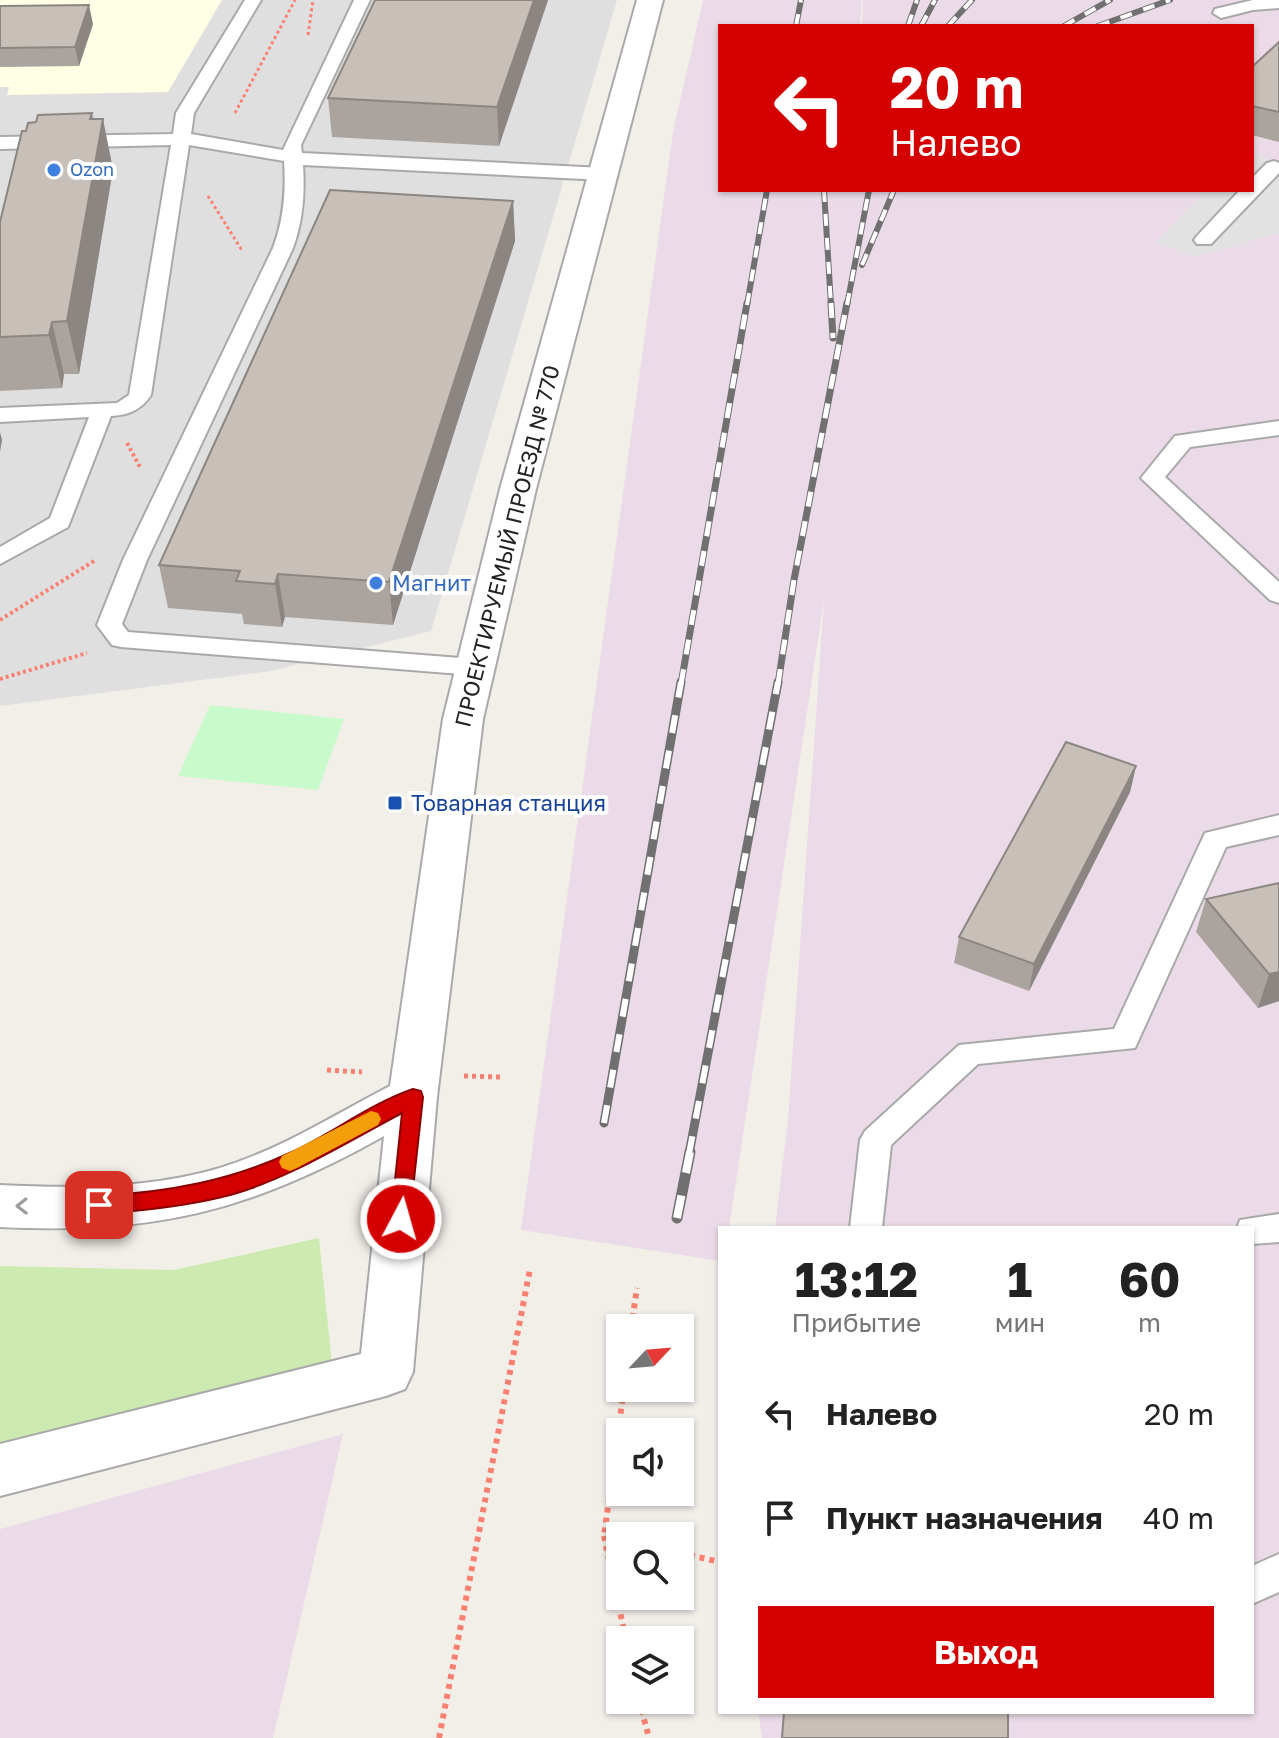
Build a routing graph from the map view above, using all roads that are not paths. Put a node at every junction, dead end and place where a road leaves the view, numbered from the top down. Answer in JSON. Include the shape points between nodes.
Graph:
{"nodes":[{"id":1,"x":253,"y":0,"type":"edge"},
{"id":2,"x":362,"y":0,"type":"edge"},
{"id":3,"x":650,"y":0,"type":"edge"},
{"id":4,"x":1279,"y":3,"type":"edge"},
{"id":5,"x":1221,"y":13,"type":"dead end"},
{"id":6,"x":181,"y":139,"type":"junction"},
{"id":7,"x":0,"y":143,"type":"edge"},
{"id":8,"x":292,"y":157,"type":"junction"},
{"id":9,"x":1254,"y":161,"type":"edge"},
{"id":10,"x":1276,"y":167,"type":"edge"},
{"id":11,"x":603,"y":174,"type":"junction"},
{"id":12,"x":1254,"y":188,"type":"edge"},
{"id":13,"x":1250,"y":192,"type":"edge"},
{"id":14,"x":1204,"y":240,"type":"dead end"},
{"id":15,"x":102,"y":411,"type":"junction"},
{"id":16,"x":0,"y":415,"type":"edge"},
{"id":17,"x":1279,"y":428,"type":"edge"},
{"id":18,"x":0,"y":557,"type":"edge"},
{"id":19,"x":1279,"y":595,"type":"edge"},
{"id":20,"x":473,"y":667,"type":"junction"},
{"id":21,"x":1279,"y":825,"type":"edge"},
{"id":22,"x":413,"y":1097,"type":"junction"},
{"id":23,"x":0,"y":1206,"type":"edge"},
{"id":24,"x":866,"y":1226,"type":"edge"},
{"id":25,"x":1279,"y":1228,"type":"edge"},
{"id":26,"x":1254,"y":1230,"type":"edge"},
{"id":27,"x":0,"y":1470,"type":"edge"},
{"id":28,"x":1279,"y":1572,"type":"edge"},
{"id":29,"x":1254,"y":1585,"type":"edge"}],
"edges":[{"from":1,"to":6,"type":"lane","via":[[185,113]]},
{"from":2,"to":8,"type":"lane","via":[[292,145]]},
{"from":3,"to":11,"type":"street","name":"ПРОЕКТИРУЕМЫЙ ПРОЕЗД № 770"},
{"from":4,"to":5,"type":"lane"},
{"from":6,"to":7,"type":"lane"},
{"from":6,"to":8,"type":"lane","via":[[214,140]]},
{"from":6,"to":15,"type":"lane","via":[[140,395],[121,409]]},
{"from":8,"to":11,"type":"lane"},
{"from":8,"to":20,"type":"lane","via":[[290,229],[109,625],[121,639]]},
{"from":9,"to":10,"type":"lane"},
{"from":10,"to":12,"type":"lane"},
{"from":11,"to":20,"type":"street","name":"ПРОЕКТИРУЕМЫЙ ПРОЕЗД № 770"},
{"from":13,"to":14,"type":"lane"},
{"from":15,"to":16,"type":"lane"},
{"from":15,"to":18,"type":"lane","via":[[60,522]]},
{"from":17,"to":19,"type":"lane","via":[[1183,441],[1152,478]]},
{"from":20,"to":22,"type":"street","name":"ПРОЕКТИРУЕМЫЙ ПРОЕЗД № 770"},
{"from":21,"to":24,"type":"lane","via":[[1215,840],[1124,1040],[970,1053],[876,1140]]},
{"from":22,"to":23,"type":"street","one_way":true,"via":[[300,1157],[224,1188],[130,1204]]},
{"from":22,"to":27,"type":"street","name":"ПРОЕКТИРУЕМЫЙ ПРОЕЗД № 770","via":[[386,1372]]},
{"from":25,"to":26,"type":"lane"},
{"from":28,"to":29,"type":"lane"}]}
